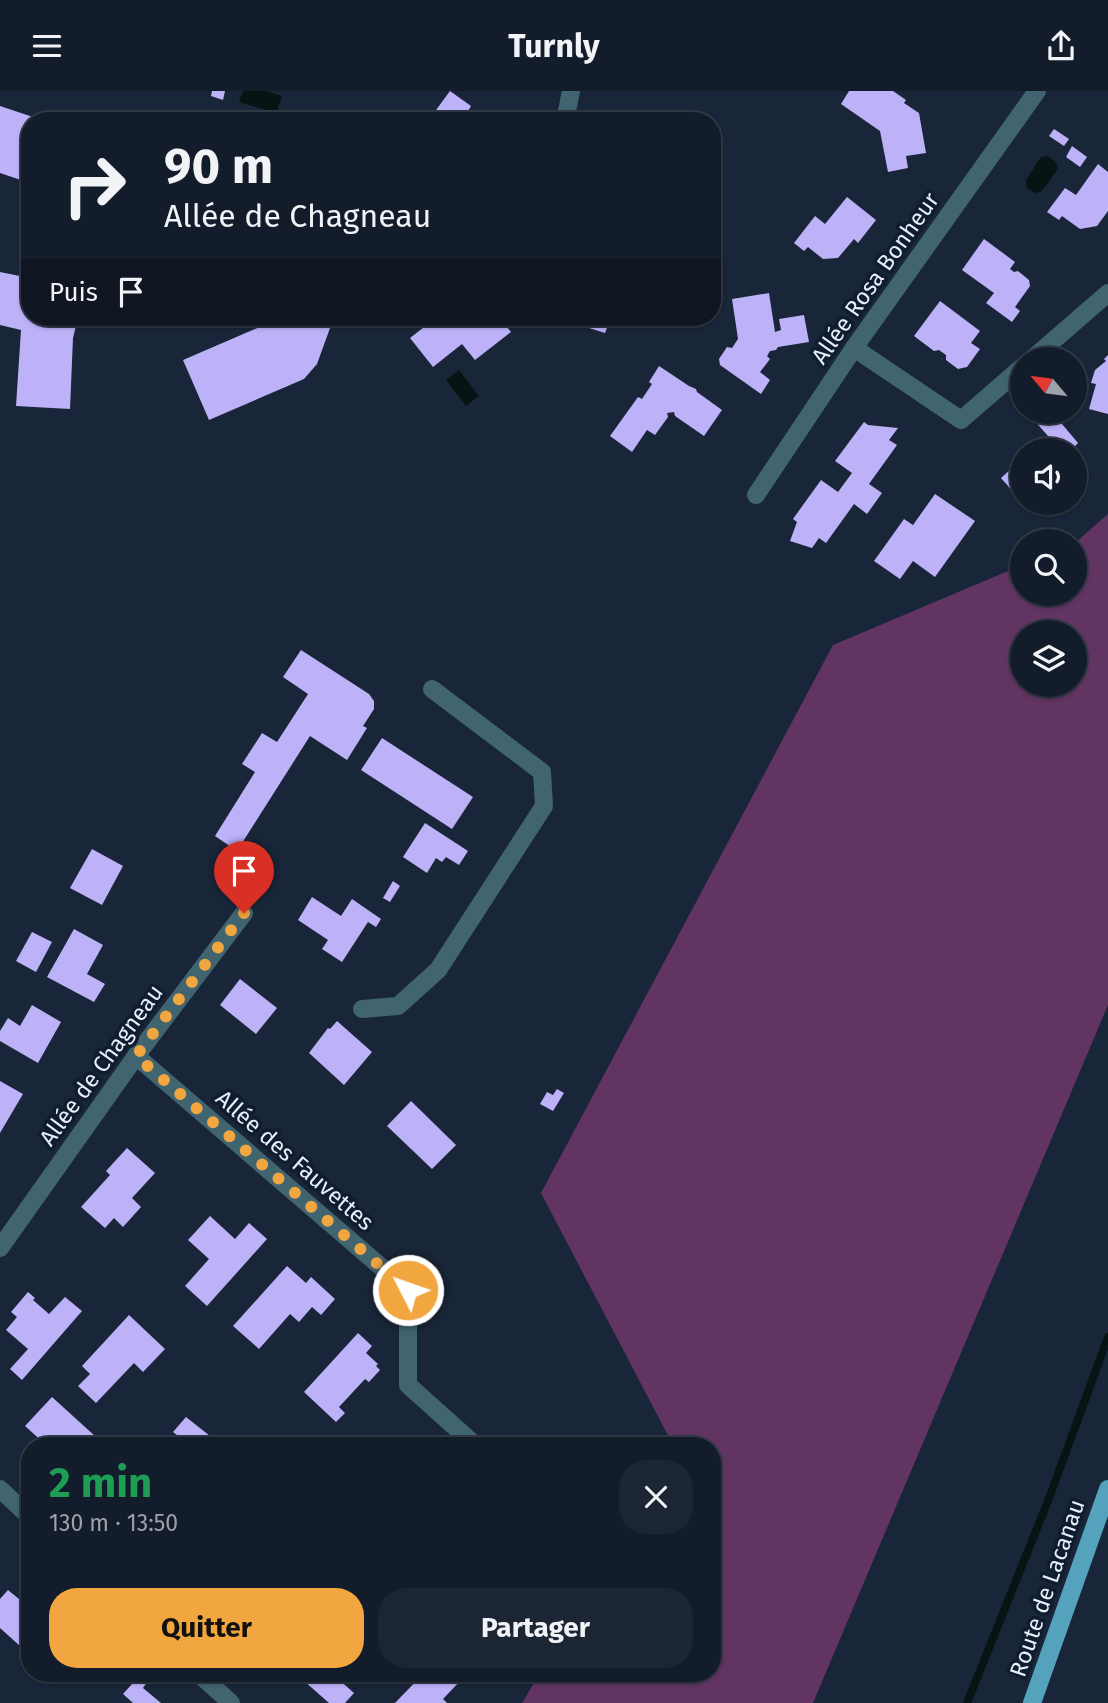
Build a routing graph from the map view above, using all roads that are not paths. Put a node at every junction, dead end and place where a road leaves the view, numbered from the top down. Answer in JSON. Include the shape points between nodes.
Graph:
{"nodes":[{"id":1,"x":571,"y":91,"type":"edge"},
{"id":2,"x":1037,"y":91,"type":"edge"},
{"id":3,"x":567,"y":112,"type":"edge"},
{"id":4,"x":1108,"y":293,"type":"edge"},
{"id":5,"x":1045,"y":347,"type":"edge"},
{"id":6,"x":854,"y":348,"type":"junction"},
{"id":7,"x":1010,"y":377,"type":"edge"},
{"id":8,"x":756,"y":495,"type":"dead end"},
{"id":9,"x":432,"y":689,"type":"dead end"},
{"id":10,"x":244,"y":913,"type":"dead end"},
{"id":11,"x":362,"y":1009,"type":"dead end"},
{"id":12,"x":136,"y":1056,"type":"junction"},
{"id":13,"x":0,"y":1248,"type":"edge"},
{"id":14,"x":466,"y":1437,"type":"edge"},
{"id":15,"x":0,"y":1489,"type":"edge"},
{"id":16,"x":1108,"y":1489,"type":"edge"},
{"id":17,"x":21,"y":1509,"type":"edge"},
{"id":18,"x":208,"y":1682,"type":"edge"},
{"id":19,"x":231,"y":1703,"type":"edge"},
{"id":20,"x":1032,"y":1703,"type":"edge"}],
"edges":[{"from":1,"to":3,"type":"street"},
{"from":2,"to":6,"type":"street","name":"Allée Rosa Bonheur"},
{"from":4,"to":5,"type":"street"},
{"from":6,"to":7,"type":"street","via":[[961,420]]},
{"from":6,"to":8,"type":"street","name":"Allée Rosa Bonheur"},
{"from":9,"to":11,"type":"street","via":[[542,772],[544,806],[439,970],[398,1006]]},
{"from":10,"to":12,"type":"street","name":"Allée de Chagneau"},
{"from":12,"to":13,"type":"street","name":"Allée de Chagneau"},
{"from":12,"to":14,"type":"street","name":"Allée des Fauvettes","via":[[408,1290],[408,1385]]},
{"from":15,"to":17,"type":"street"},
{"from":16,"to":20,"type":"main road","name":"Route de Lacanau"},
{"from":18,"to":19,"type":"street"}]}
